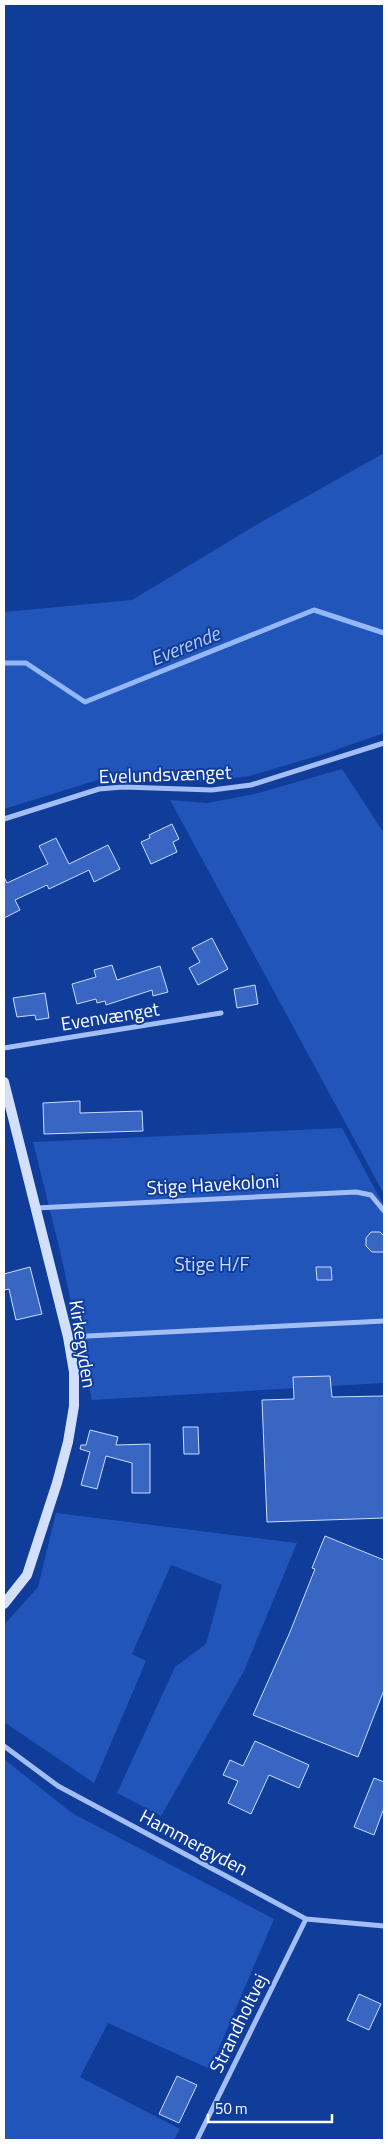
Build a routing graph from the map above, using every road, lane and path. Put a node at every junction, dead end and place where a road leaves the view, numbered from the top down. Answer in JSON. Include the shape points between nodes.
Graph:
{"nodes":[{"id":1,"x":384,"y":744,"type":"edge"},
{"id":2,"x":4,"y":819,"type":"edge"},
{"id":3,"x":221,"y":1013,"type":"dead end"},
{"id":4,"x":4,"y":1048,"type":"edge"},
{"id":5,"x":4,"y":1082,"type":"edge"},
{"id":6,"x":35,"y":1208,"type":"junction"},
{"id":7,"x":384,"y":1211,"type":"edge"},
{"id":8,"x":384,"y":1322,"type":"edge"},
{"id":9,"x":68,"y":1337,"type":"junction"},
{"id":10,"x":4,"y":1604,"type":"edge"},
{"id":11,"x":4,"y":1746,"type":"edge"},
{"id":12,"x":306,"y":1918,"type":"junction"},
{"id":13,"x":384,"y":1926,"type":"edge"},
{"id":14,"x":197,"y":2140,"type":"edge"}],
"edges":[{"from":1,"to":2,"type":"street","name":"Evelundsvænget","via":[[251,785],[212,790],[99,789]]},
{"from":3,"to":4,"type":"street","name":"Evenvænget"},
{"from":5,"to":6,"type":"street","name":"Kirkegyden"},
{"from":6,"to":7,"type":"street","name":"Stige Havekoloni","via":[[356,1192],[372,1195]]},
{"from":6,"to":9,"type":"street","name":"Kirkegyden"},
{"from":8,"to":9,"type":"street"},
{"from":9,"to":10,"type":"street","name":"Kirkegyden","via":[[74,1372],[74,1406],[68,1442],[27,1575]]},
{"from":11,"to":12,"type":"street","name":"Hammergyden","via":[[58,1786]]},
{"from":12,"to":13,"type":"street","name":"Hammergyden"},
{"from":12,"to":14,"type":"street","name":"Strandholtvej"}]}
